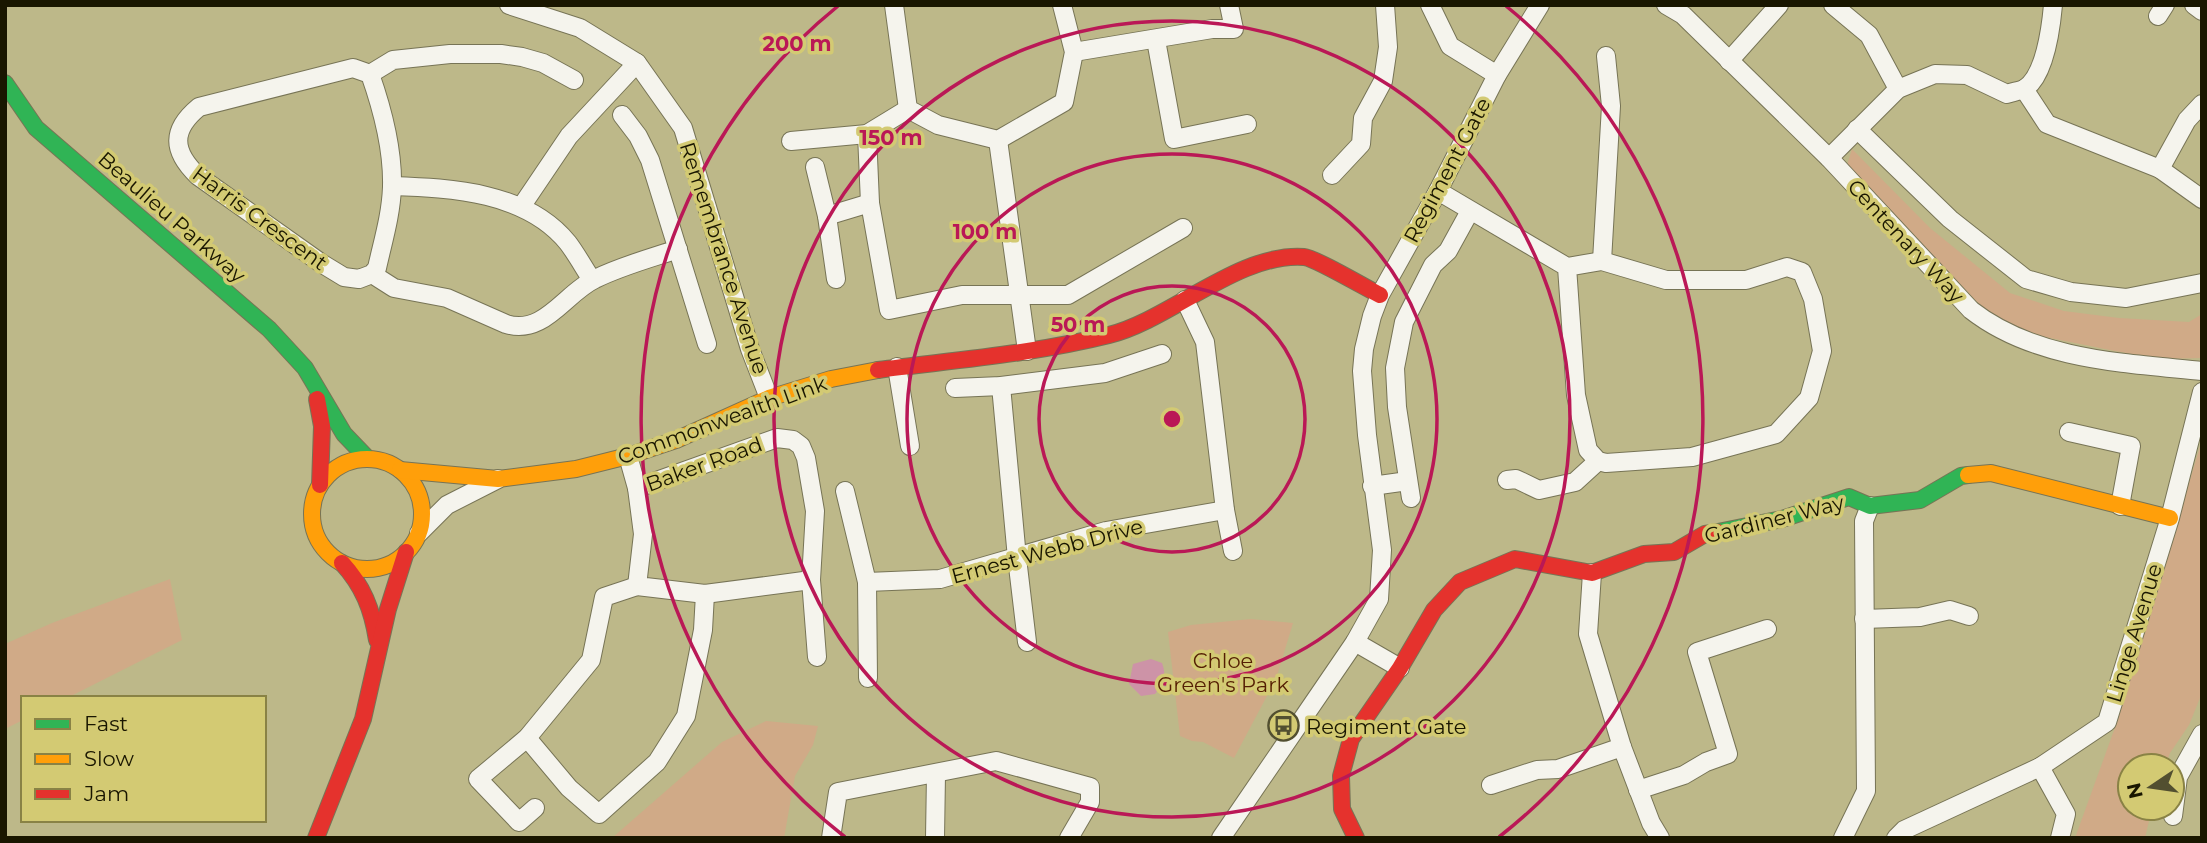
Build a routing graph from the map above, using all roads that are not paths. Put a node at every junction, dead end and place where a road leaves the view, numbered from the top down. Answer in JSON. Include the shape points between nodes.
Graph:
{"nodes":[{"id":1,"x":509,"y":5,"type":"edge"},
{"id":2,"x":894,"y":5,"type":"edge"},
{"id":3,"x":1062,"y":5,"type":"edge"},
{"id":4,"x":1229,"y":5,"type":"edge"},
{"id":5,"x":1385,"y":5,"type":"edge"},
{"id":6,"x":1430,"y":5,"type":"edge"},
{"id":7,"x":1540,"y":5,"type":"edge"},
{"id":8,"x":1666,"y":5,"type":"edge"},
{"id":9,"x":1779,"y":5,"type":"edge"},
{"id":10,"x":1833,"y":5,"type":"edge"},
{"id":11,"x":2053,"y":5,"type":"edge"},
{"id":12,"x":2194,"y":5,"type":"edge"},
{"id":13,"x":2202,"y":11,"type":"edge"},
{"id":14,"x":1156,"y":40,"type":"junction"},
{"id":15,"x":1074,"y":52,"type":"junction"},
{"id":16,"x":1606,"y":57,"type":"dead end"},
{"id":17,"x":1729,"y":61,"type":"junction"},
{"id":18,"x":637,"y":63,"type":"junction"},
{"id":19,"x":370,"y":74,"type":"junction"},
{"id":20,"x":1497,"y":75,"type":"junction"},
{"id":21,"x":574,"y":80,"type":"dead end"},
{"id":22,"x":5,"y":83,"type":"edge"},
{"id":23,"x":1898,"y":89,"type":"junction"},
{"id":24,"x":2024,"y":89,"type":"junction"},
{"id":25,"x":2202,"y":104,"type":"edge"},
{"id":26,"x":908,"y":109,"type":"junction"},
{"id":27,"x":622,"y":116,"type":"dead end"},
{"id":28,"x":1247,"y":124,"type":"dead end"},
{"id":29,"x":1857,"y":130,"type":"junction"},
{"id":30,"x":867,"y":134,"type":"junction"},
{"id":31,"x":998,"y":140,"type":"junction"},
{"id":32,"x":791,"y":141,"type":"dead end"},
{"id":33,"x":1829,"y":158,"type":"junction"},
{"id":34,"x":815,"y":167,"type":"dead end"},
{"id":35,"x":2160,"y":169,"type":"junction"},
{"id":36,"x":1332,"y":175,"type":"dead end"},
{"id":37,"x":392,"y":186,"type":"junction"},
{"id":38,"x":1438,"y":191,"type":"junction"},
{"id":39,"x":2202,"y":199,"type":"edge"},
{"id":40,"x":870,"y":203,"type":"junction"},
{"id":41,"x":521,"y":206,"type":"junction"},
{"id":42,"x":1469,"y":211,"type":"junction"},
{"id":43,"x":827,"y":216,"type":"junction"},
{"id":44,"x":1184,"y":228,"type":"dead end"},
{"id":45,"x":678,"y":249,"type":"junction"},
{"id":46,"x":1602,"y":261,"type":"junction"},
{"id":47,"x":1567,"y":268,"type":"junction"},
{"id":48,"x":372,"y":274,"type":"junction"},
{"id":49,"x":836,"y":279,"type":"dead end"},
{"id":50,"x":593,"y":280,"type":"junction"},
{"id":51,"x":2202,"y":283,"type":"edge"},
{"id":52,"x":1020,"y":293,"type":"junction"},
{"id":53,"x":1380,"y":295,"type":"junction"},
{"id":54,"x":1185,"y":300,"type":"junction"},
{"id":55,"x":707,"y":344,"type":"dead end"},
{"id":56,"x":1027,"y":351,"type":"junction"},
{"id":57,"x":1162,"y":355,"type":"dead end"},
{"id":58,"x":897,"y":367,"type":"junction"},
{"id":59,"x":2202,"y":371,"type":"edge"},
{"id":60,"x":313,"y":382,"type":"junction"},
{"id":61,"x":1001,"y":386,"type":"junction"},
{"id":62,"x":956,"y":388,"type":"dead end"},
{"id":63,"x":2202,"y":392,"type":"edge"},
{"id":64,"x":769,"y":398,"type":"junction"},
{"id":65,"x":2069,"y":432,"type":"dead end"},
{"id":66,"x":911,"y":446,"type":"dead end"},
{"id":67,"x":628,"y":456,"type":"junction"},
{"id":68,"x":368,"y":459,"type":"junction"},
{"id":69,"x":1598,"y":461,"type":"junction"},
{"id":70,"x":400,"y":470,"type":"junction"},
{"id":71,"x":498,"y":479,"type":"junction"},
{"id":72,"x":1507,"y":480,"type":"dead end"},
{"id":73,"x":320,"y":485,"type":"junction"},
{"id":74,"x":1372,"y":486,"type":"junction"},
{"id":75,"x":637,"y":488,"type":"junction"},
{"id":76,"x":845,"y":491,"type":"dead end"},
{"id":77,"x":1870,"y":506,"type":"junction"},
{"id":78,"x":2120,"y":506,"type":"junction"},
{"id":79,"x":1225,"y":510,"type":"junction"},
{"id":80,"x":2170,"y":518,"type":"junction"},
{"id":81,"x":419,"y":533,"type":"junction"},
{"id":82,"x":1233,"y":551,"type":"dead end"},
{"id":83,"x":406,"y":552,"type":"junction"},
{"id":84,"x":1017,"y":558,"type":"junction"},
{"id":85,"x":342,"y":563,"type":"junction"},
{"id":86,"x":1591,"y":573,"type":"junction"},
{"id":87,"x":811,"y":580,"type":"junction"},
{"id":88,"x":867,"y":582,"type":"junction"},
{"id":89,"x":637,"y":586,"type":"junction"},
{"id":90,"x":705,"y":594,"type":"junction"},
{"id":91,"x":1969,"y":616,"type":"dead end"},
{"id":92,"x":1864,"y":619,"type":"junction"},
{"id":93,"x":1767,"y":629,"type":"dead end"},
{"id":94,"x":1027,"y":642,"type":"dead end"},
{"id":95,"x":1355,"y":642,"type":"junction"},
{"id":96,"x":378,"y":650,"type":"junction"},
{"id":97,"x":817,"y":657,"type":"dead end"},
{"id":98,"x":1400,"y":668,"type":"junction"},
{"id":99,"x":867,"y":678,"type":"dead end"},
{"id":100,"x":2202,"y":734,"type":"edge"},
{"id":101,"x":527,"y":737,"type":"junction"},
{"id":102,"x":1622,"y":747,"type":"junction"},
{"id":103,"x":2186,"y":763,"type":"edge"},
{"id":104,"x":2040,"y":767,"type":"junction"},
{"id":105,"x":936,"y":774,"type":"junction"},
{"id":106,"x":1491,"y":785,"type":"dead end"},
{"id":107,"x":1638,"y":790,"type":"junction"},
{"id":108,"x":535,"y":808,"type":"dead end"},
{"id":109,"x":316,"y":838,"type":"edge"},
{"id":110,"x":831,"y":838,"type":"edge"},
{"id":111,"x":935,"y":838,"type":"edge"},
{"id":112,"x":1069,"y":838,"type":"edge"},
{"id":113,"x":1221,"y":838,"type":"edge"},
{"id":114,"x":1356,"y":838,"type":"edge"},
{"id":115,"x":1660,"y":838,"type":"edge"},
{"id":116,"x":1843,"y":838,"type":"edge"},
{"id":117,"x":1896,"y":838,"type":"edge"},
{"id":118,"x":2060,"y":838,"type":"edge"}],
"edges":[{"from":1,"to":18,"type":"street","name":"Remembrance Avenue","via":[[579,28]]},
{"from":2,"to":26,"type":"street"},
{"from":3,"to":15,"type":"street"},
{"from":4,"to":14,"type":"street","via":[[1234,29]]},
{"from":5,"to":36,"type":"street","via":[[1388,47],[1383,81],[1363,118],[1361,144]]},
{"from":6,"to":20,"type":"street","via":[[1450,46]]},
{"from":7,"to":20,"type":"street","name":"Regiment Gate"},
{"from":8,"to":17,"type":"street","name":"Centenary Way","via":[[1683,15]]},
{"from":9,"to":17,"type":"street"},
{"from":10,"to":23,"type":"street","via":[[1869,34]]},
{"from":11,"to":24,"type":"street","via":[[2036,78]]},
{"from":12,"to":13,"type":"street"},
{"from":14,"to":15,"type":"street"},
{"from":14,"to":28,"type":"street","via":[[1174,139]]},
{"from":15,"to":31,"type":"street","via":[[1063,102]]},
{"from":16,"to":46,"type":"street","via":[[1611,106]]},
{"from":17,"to":33,"type":"street","name":"Centenary Way"},
{"from":18,"to":41,"type":"street","via":[[569,136]]},
{"from":18,"to":64,"type":"street","name":"Remembrance Avenue","via":[[683,128]]},
{"from":19,"to":21,"type":"street","via":[[393,60],[501,54],[543,63]]},
{"from":19,"to":37,"type":"street"},
{"from":19,"to":48,"type":"street","name":"Harris Crescent","via":[[342,69],[199,107],[187,117],[178,137],[185,164],[198,176],[309,255],[344,277],[359,279]]},
{"from":20,"to":38,"type":"street","name":"Regiment Gate"},
{"from":22,"to":60,"type":"main road","name":"Beaulieu Parkway","via":[[36,128],[269,329]]},
{"from":23,"to":24,"type":"street","via":[[1936,74],[1968,75],[2007,94]]},
{"from":23,"to":29,"type":"street"},
{"from":24,"to":35,"type":"street","via":[[2047,124]]},
{"from":25,"to":35,"type":"street","via":[[2187,120]]},
{"from":26,"to":30,"type":"street"},
{"from":26,"to":31,"type":"street","via":[[938,125]]},
{"from":27,"to":45,"type":"street","via":[[649,160]]},
{"from":29,"to":33,"type":"street"},
{"from":29,"to":51,"type":"street","via":[[1950,219],[2026,279],[2071,292],[2126,298]]},
{"from":30,"to":32,"type":"street"},
{"from":30,"to":40,"type":"street"},
{"from":31,"to":52,"type":"street"},
{"from":33,"to":59,"type":"street","name":"Centenary Way","via":[[1990,325],[2032,345],[2116,363]]},
{"from":34,"to":43,"type":"street"},
{"from":35,"to":39,"type":"street"},
{"from":37,"to":41,"type":"street","via":[[440,188]]},
{"from":37,"to":48,"type":"street","via":[[388,222]]},
{"from":38,"to":42,"type":"street"},
{"from":38,"to":53,"type":"street","name":"Regiment Gate"},
{"from":40,"to":43,"type":"street"},
{"from":40,"to":52,"type":"street","via":[[889,310],[962,295]]},
{"from":41,"to":50,"type":"street","via":[[567,242]]},
{"from":42,"to":47,"type":"street"},
{"from":42,"to":74,"type":"street","via":[[1448,251],[1433,265],[1404,322],[1395,368],[1409,489]]},
{"from":43,"to":49,"type":"street"},
{"from":44,"to":52,"type":"street","via":[[1068,295]]},
{"from":45,"to":50,"type":"street"},
{"from":45,"to":55,"type":"street"},
{"from":46,"to":47,"type":"street"},
{"from":46,"to":69,"type":"street","via":[[1666,280],[1746,280],[1787,267],[1802,272],[1813,299],[1822,351],[1809,398],[1776,434],[1692,457]]},
{"from":47,"to":69,"type":"street","via":[[1576,396],[1588,450]]},
{"from":48,"to":50,"type":"street","via":[[394,288],[447,298],[515,327],[537,323]]},
{"from":52,"to":56,"type":"street"},
{"from":53,"to":54,"type":"main road","name":"Commonwealth Link","via":[[1306,257],[1263,262]]},
{"from":53,"to":74,"type":"street","name":"Regiment Gate","via":[[1371,316],[1362,371]]},
{"from":54,"to":56,"type":"main road","name":"Commonwealth Link","via":[[1111,335]]},
{"from":54,"to":79,"type":"street","via":[[1205,342]]},
{"from":56,"to":58,"type":"main road","name":"Commonwealth Link"},
{"from":57,"to":61,"type":"street","via":[[1105,373]]},
{"from":58,"to":64,"type":"main road","name":"Commonwealth Link","via":[[831,379]]},
{"from":58,"to":66,"type":"street"},
{"from":60,"to":68,"type":"main road","name":"Beaulieu Parkway","via":[[344,434]]},
{"from":60,"to":73,"type":"main road","name":"Beaulieu Parkway","via":[[322,426]]},
{"from":61,"to":62,"type":"street"},
{"from":61,"to":84,"type":"street"},
{"from":63,"to":80,"type":"street","name":"Linge Avenue"},
{"from":64,"to":67,"type":"main road","name":"Commonwealth Link"},
{"from":65,"to":78,"type":"street","via":[[2131,446]]},
{"from":67,"to":71,"type":"main road","name":"Commonwealth Link","via":[[576,469]]},
{"from":67,"to":75,"type":"street","name":"Baker Road"},
{"from":68,"to":70,"type":"main road"},
{"from":68,"to":73,"type":"main road","via":[[346,463]]},
{"from":69,"to":72,"type":"street","via":[[1575,482],[1539,490],[1516,479]]},
{"from":70,"to":71,"type":"main road","name":"Commonwealth Link"},
{"from":70,"to":81,"type":"main road","via":[[419,498]]},
{"from":71,"to":81,"type":"street","name":"Commonwealth Link","via":[[447,505]]},
{"from":73,"to":85,"type":"main road","via":[[313,506],[314,529],[325,549]]},
{"from":74,"to":95,"type":"street","name":"Regiment Gate","via":[[1382,550],[1379,599]]},
{"from":75,"to":87,"type":"street","name":"Baker Road","via":[[747,447],[777,438],[793,440],[806,458],[815,510]]},
{"from":75,"to":89,"type":"street","name":"Baker Road","via":[[643,534]]},
{"from":76,"to":88,"type":"street"},
{"from":77,"to":78,"type":"main road","name":"Gardiner Way","via":[[1920,500],[1961,476],[1991,472]]},
{"from":77,"to":86,"type":"main road","name":"Gardiner Way","via":[[1849,497],[1782,519],[1704,534],[1674,552],[1644,554]]},
{"from":77,"to":92,"type":"street","name":"Gardiner Way","via":[[1864,521]]},
{"from":78,"to":80,"type":"main road","name":"Gardiner Way"},
{"from":79,"to":82,"type":"street"},
{"from":79,"to":84,"type":"street","name":"Ernest Webb Drive","via":[[1106,531]]},
{"from":80,"to":104,"type":"street","name":"Linge Avenue","via":[[2107,722]]},
{"from":81,"to":83,"type":"main road"},
{"from":83,"to":85,"type":"main road","via":[[376,568]]},
{"from":83,"to":96,"type":"main road"},
{"from":84,"to":88,"type":"street","name":"Ernest Webb Drive","via":[[940,579]]},
{"from":84,"to":94,"type":"street"},
{"from":85,"to":96,"type":"main road","via":[[368,598]]},
{"from":86,"to":98,"type":"main road","via":[[1515,559],[1460,582],[1434,610]]},
{"from":86,"to":102,"type":"street","via":[[1588,635]]},
{"from":87,"to":90,"type":"street"},
{"from":87,"to":97,"type":"street","name":"Baker Road"},
{"from":88,"to":99,"type":"street"},
{"from":89,"to":90,"type":"street"},
{"from":89,"to":101,"type":"street","via":[[604,597],[591,660]]},
{"from":90,"to":101,"type":"street","via":[[687,716],[657,762],[598,814],[569,788]]},
{"from":91,"to":92,"type":"street","via":[[1950,610],[1920,617]]},
{"from":92,"to":116,"type":"street","name":"Gardiner Way","via":[[1866,791]]},
{"from":93,"to":107,"type":"street","via":[[1698,652],[1728,754]]},
{"from":95,"to":98,"type":"street"},
{"from":95,"to":113,"type":"street","name":"Regiment Gate"},
{"from":96,"to":109,"type":"main road","via":[[363,719]]},
{"from":98,"to":114,"type":"main road","via":[[1351,739],[1341,776],[1342,809]]},
{"from":100,"to":103,"type":"street"},
{"from":101,"to":108,"type":"street","via":[[478,779],[519,822]]},
{"from":102,"to":106,"type":"street"},
{"from":102,"to":107,"type":"street"},
{"from":104,"to":117,"type":"street","name":"Linge Avenue","via":[[1904,830]]},
{"from":104,"to":118,"type":"street","via":[[2066,814]]},
{"from":105,"to":110,"type":"street","via":[[838,792]]},
{"from":105,"to":111,"type":"street"},
{"from":105,"to":112,"type":"street","via":[[996,761],[1090,788],[1090,802]]},
{"from":107,"to":115,"type":"street"}]}
